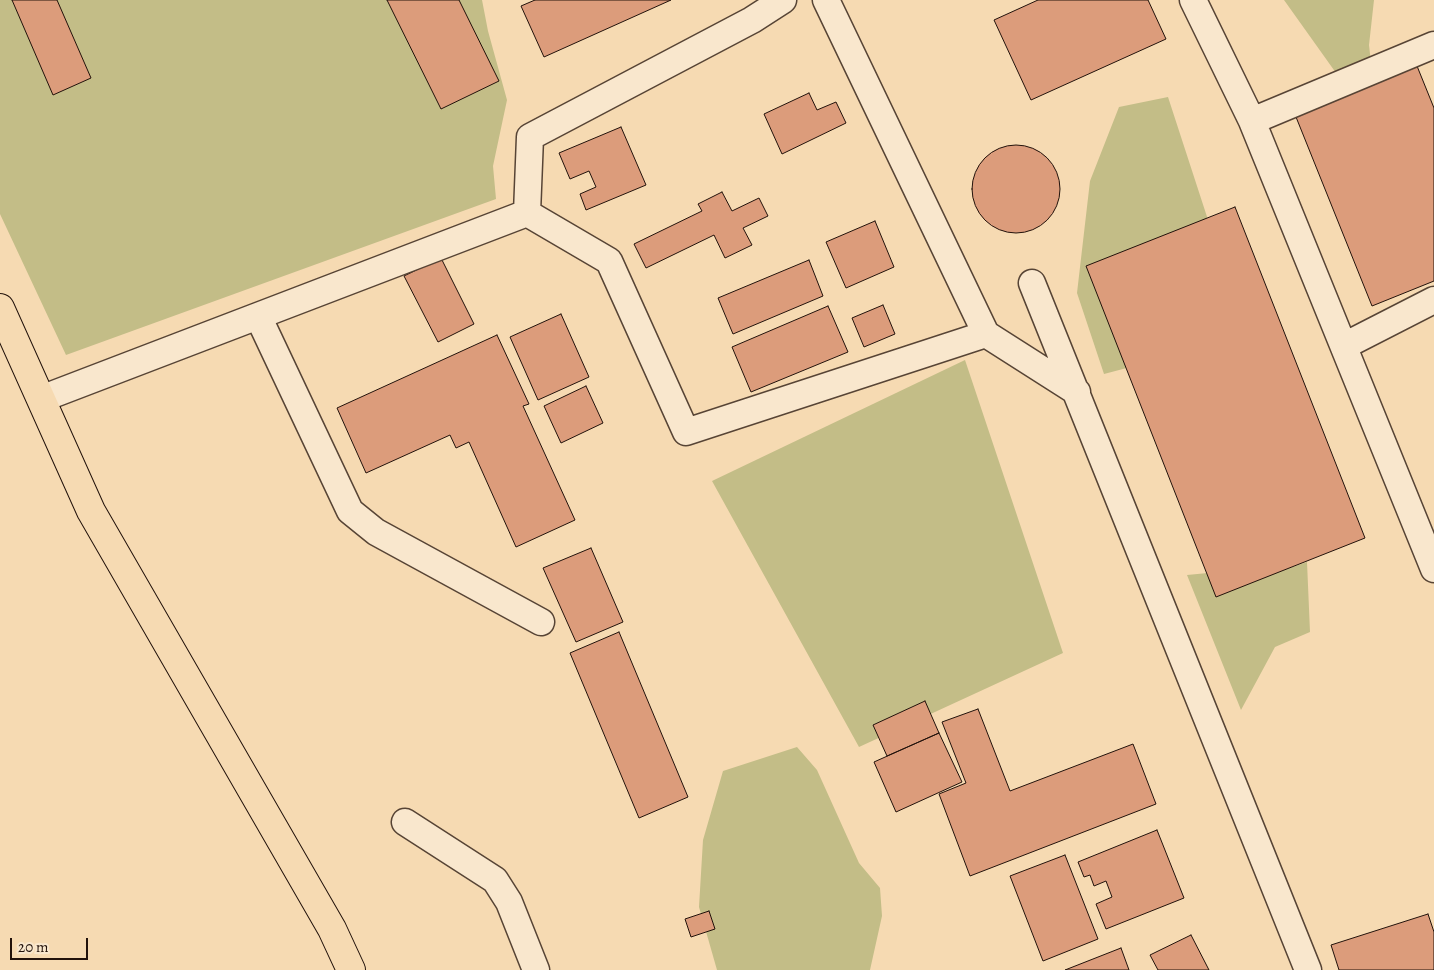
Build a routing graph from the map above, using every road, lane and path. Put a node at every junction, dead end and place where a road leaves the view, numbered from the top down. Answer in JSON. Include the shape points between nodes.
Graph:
{"nodes":[{"id":1,"x":783,"y":0,"type":"edge"},
{"id":2,"x":826,"y":0,"type":"edge"},
{"id":3,"x":1193,"y":0,"type":"edge"},
{"id":4,"x":1434,"y":45,"type":"edge"},
{"id":5,"x":1252,"y":121,"type":"junction"},
{"id":6,"x":527,"y":213,"type":"junction"},
{"id":7,"x":1032,"y":283,"type":"dead end"},
{"id":8,"x":1434,"y":300,"type":"edge"},
{"id":9,"x":0,"y":308,"type":"edge"},
{"id":10,"x":258,"y":316,"type":"junction"},
{"id":11,"x":986,"y":334,"type":"junction"},
{"id":12,"x":1344,"y":346,"type":"junction"},
{"id":13,"x":1076,"y":392,"type":"junction"},
{"id":14,"x":41,"y":399,"type":"junction"},
{"id":15,"x":1434,"y":569,"type":"edge"},
{"id":16,"x":541,"y":622,"type":"dead end"},
{"id":17,"x":405,"y":822,"type":"dead end"},
{"id":18,"x":351,"y":970,"type":"edge"},
{"id":19,"x":536,"y":970,"type":"edge"},
{"id":20,"x":1308,"y":970,"type":"edge"}],
"edges":[{"from":1,"to":6,"type":"street","via":[[752,20],[530,137]]},
{"from":2,"to":11,"type":"street"},
{"from":3,"to":5,"type":"street"},
{"from":4,"to":5,"type":"street"},
{"from":5,"to":12,"type":"street"},
{"from":6,"to":10,"type":"street"},
{"from":6,"to":11,"type":"street","via":[[609,261],[686,432]]},
{"from":7,"to":13,"type":"street"},
{"from":8,"to":12,"type":"street"},
{"from":9,"to":14,"type":"main road"},
{"from":10,"to":14,"type":"street"},
{"from":10,"to":16,"type":"street","via":[[350,511],[376,532]]},
{"from":11,"to":13,"type":"street"},
{"from":12,"to":15,"type":"street"},
{"from":13,"to":20,"type":"street"},
{"from":14,"to":18,"type":"main road","via":[[91,511],[332,929]]},
{"from":17,"to":19,"type":"street","via":[[496,880],[509,902]]}]}
